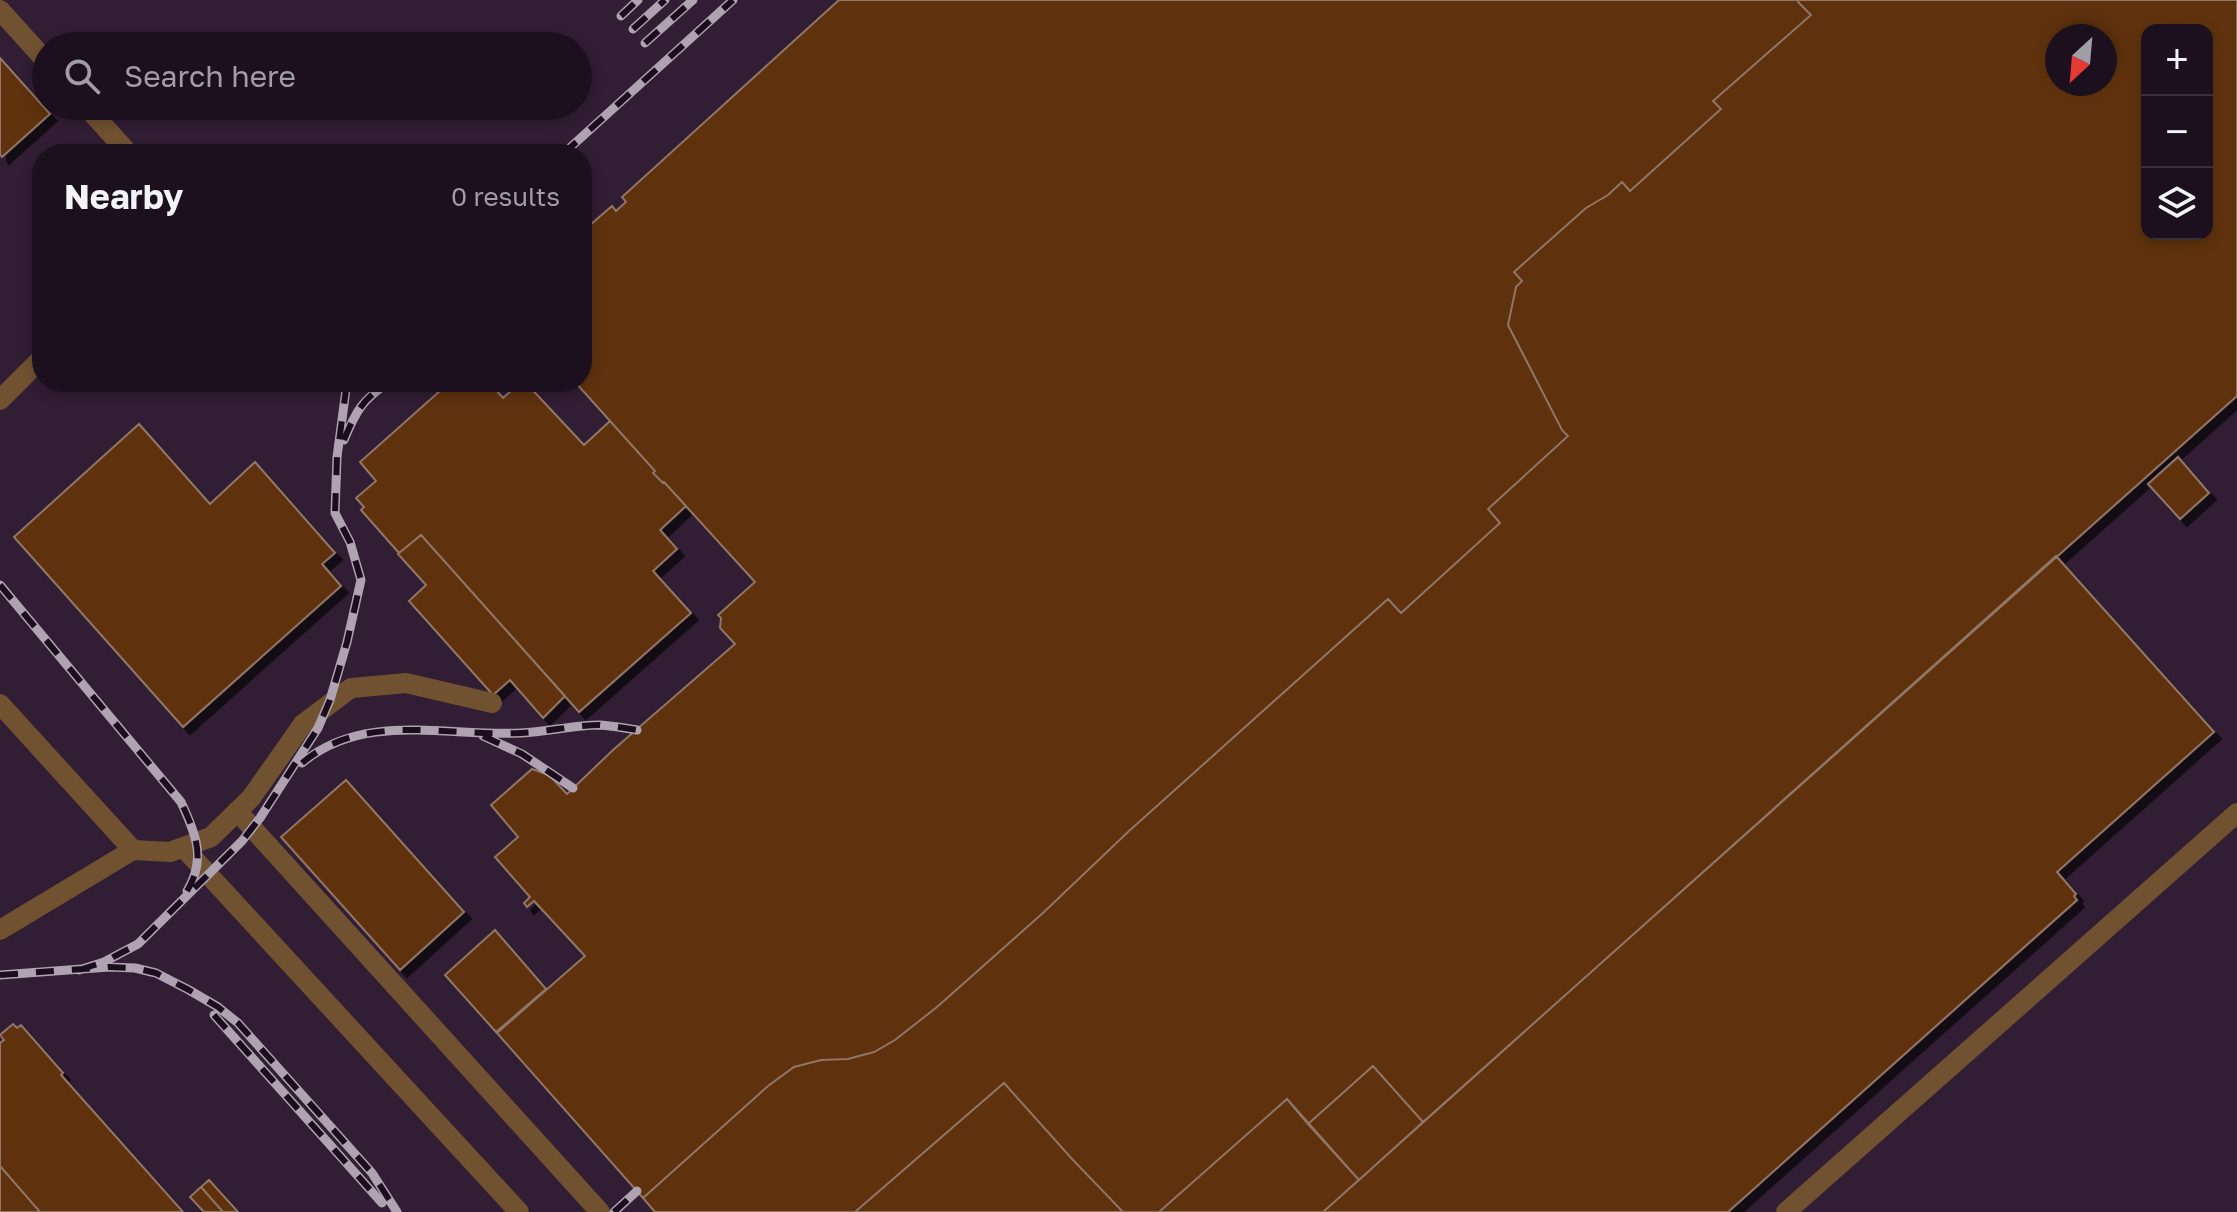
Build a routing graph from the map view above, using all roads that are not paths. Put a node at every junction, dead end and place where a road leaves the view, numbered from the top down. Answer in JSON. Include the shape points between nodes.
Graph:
{"nodes":[{"id":1,"x":0,"y":10,"type":"edge"},
{"id":2,"x":32,"y":45,"type":"edge"},
{"id":3,"x":99,"y":120,"type":"edge"},
{"id":4,"x":120,"y":144,"type":"edge"},
{"id":5,"x":32,"y":368,"type":"edge"},
{"id":6,"x":0,"y":400,"type":"edge"},
{"id":7,"x":492,"y":703,"type":"dead end"},
{"id":8,"x":0,"y":704,"type":"edge"},
{"id":9,"x":237,"y":811,"type":"junction"},
{"id":10,"x":2237,"y":813,"type":"edge"},
{"id":11,"x":183,"y":847,"type":"junction"},
{"id":12,"x":133,"y":850,"type":"junction"},
{"id":13,"x":0,"y":930,"type":"edge"},
{"id":14,"x":519,"y":1212,"type":"edge"},
{"id":15,"x":600,"y":1212,"type":"edge"},
{"id":16,"x":1786,"y":1212,"type":"edge"}],
"edges":[{"from":1,"to":2,"type":"lane"},
{"from":3,"to":4,"type":"lane"},
{"from":5,"to":6,"type":"lane"},
{"from":7,"to":9,"type":"lane","via":[[406,683],[351,688],[303,724]]},
{"from":8,"to":12,"type":"lane"},
{"from":9,"to":11,"type":"lane","via":[[211,837]]},
{"from":9,"to":15,"type":"lane"},
{"from":10,"to":16,"type":"lane"},
{"from":11,"to":12,"type":"lane","via":[[170,852]]},
{"from":11,"to":14,"type":"lane"},
{"from":12,"to":13,"type":"lane"}]}
